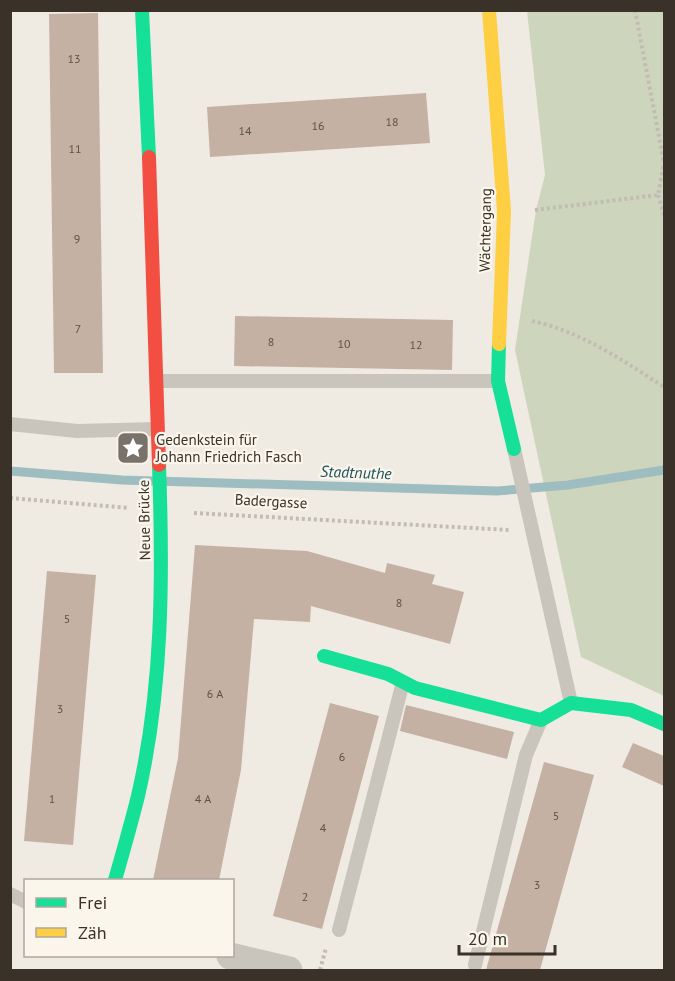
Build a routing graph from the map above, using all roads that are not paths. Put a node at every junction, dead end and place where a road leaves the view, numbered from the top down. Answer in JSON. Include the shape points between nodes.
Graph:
{"nodes":[{"id":1,"x":142,"y":10,"type":"edge"},
{"id":2,"x":489,"y":10,"type":"edge"},
{"id":3,"x":155,"y":381,"type":"junction"},
{"id":4,"x":498,"y":381,"type":"junction"},
{"id":5,"x":10,"y":424,"type":"edge"},
{"id":6,"x":157,"y":429,"type":"junction"},
{"id":7,"x":513,"y":449,"type":"joint"},
{"id":8,"x":324,"y":656,"type":"dead end"},
{"id":9,"x":403,"y":682,"type":"junction"},
{"id":10,"x":571,"y":703,"type":"junction"},
{"id":11,"x":541,"y":720,"type":"junction"},
{"id":12,"x":664,"y":724,"type":"edge"},
{"id":13,"x":115,"y":879,"type":"edge"},
{"id":14,"x":10,"y":894,"type":"edge"},
{"id":15,"x":24,"y":901,"type":"edge"},
{"id":16,"x":339,"y":930,"type":"dead end"},
{"id":17,"x":234,"y":957,"type":"edge"},
{"id":18,"x":475,"y":965,"type":"dead end"},
{"id":19,"x":277,"y":969,"type":"edge"}],
"edges":[{"from":1,"to":3,"type":"street","name":"Neue Brücke"},
{"from":2,"to":4,"type":"street","name":"Wächtergang","via":[[504,211]]},
{"from":3,"to":4,"type":"lane"},
{"from":3,"to":6,"type":"street","name":"Neue Brücke"},
{"from":4,"to":7,"type":"street","name":"Wächtergang"},
{"from":5,"to":6,"type":"lane","via":[[77,432]]},
{"from":6,"to":13,"type":"street","name":"Neue Brücke","via":[[161,508],[158,640],[138,795]]},
{"from":7,"to":10,"type":"lane"},
{"from":8,"to":9,"type":"street"},
{"from":9,"to":11,"type":"street"},
{"from":9,"to":16,"type":"lane"},
{"from":10,"to":11,"type":"street"},
{"from":10,"to":12,"type":"street","via":[[631,710]]},
{"from":11,"to":18,"type":"lane","via":[[526,755]]},
{"from":14,"to":15,"type":"lane"},
{"from":17,"to":19,"type":"street"}]}
